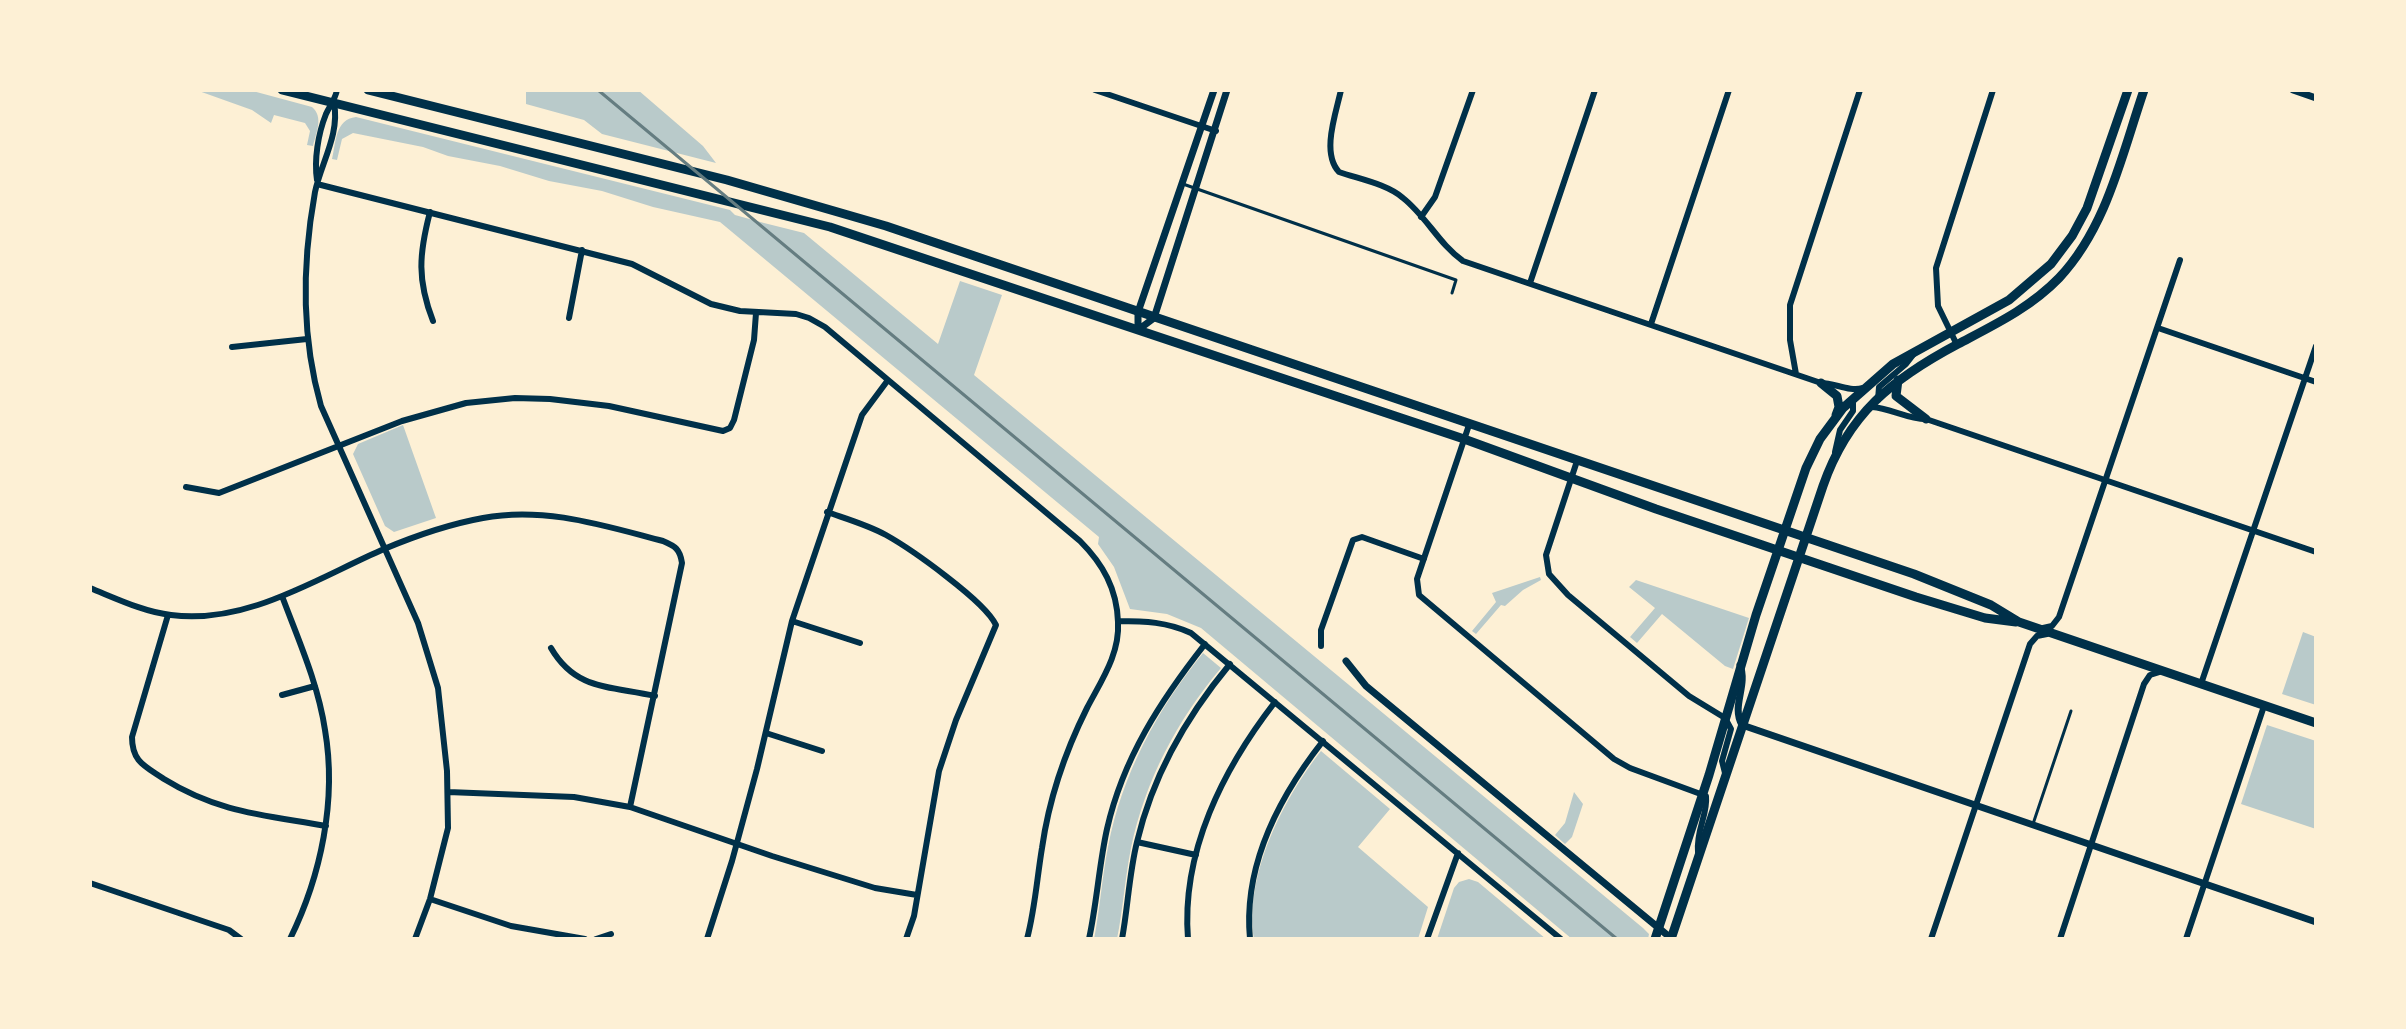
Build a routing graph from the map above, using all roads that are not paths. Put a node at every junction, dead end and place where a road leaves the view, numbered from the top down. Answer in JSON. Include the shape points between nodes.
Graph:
{"nodes":[{"id":1,"x":282,"y":90,"type":"edge"},
{"id":2,"x":337,"y":90,"type":"edge"},
{"id":3,"x":368,"y":90,"type":"edge"},
{"id":4,"x":1095,"y":90,"type":"edge"},
{"id":5,"x":1214,"y":90,"type":"edge"},
{"id":6,"x":1227,"y":90,"type":"edge"},
{"id":7,"x":1341,"y":90,"type":"edge"},
{"id":8,"x":1473,"y":90,"type":"edge"},
{"id":9,"x":1595,"y":90,"type":"edge"},
{"id":10,"x":1729,"y":90,"type":"edge"},
{"id":11,"x":1860,"y":90,"type":"edge"},
{"id":12,"x":1993,"y":90,"type":"edge"},
{"id":13,"x":2128,"y":90,"type":"edge"},
{"id":14,"x":2144,"y":90,"type":"edge"},
{"id":15,"x":2293,"y":90,"type":"edge"},
{"id":16,"x":2316,"y":98,"type":"edge"},
{"id":17,"x":334,"y":103,"type":"junction"},
{"id":18,"x":1202,"y":127,"type":"junction"},
{"id":19,"x":1216,"y":131,"type":"junction"},
{"id":20,"x":317,"y":184,"type":"junction"},
{"id":21,"x":1183,"y":184,"type":"junction"},
{"id":22,"x":1197,"y":189,"type":"junction"},
{"id":23,"x":430,"y":212,"type":"junction"},
{"id":24,"x":1421,"y":217,"type":"junction"},
{"id":25,"x":582,"y":250,"type":"junction"},
{"id":26,"x":2180,"y":260,"type":"dead end"},
{"id":27,"x":1530,"y":283,"type":"junction"},
{"id":28,"x":1452,"y":293,"type":"dead end"},
{"id":29,"x":1138,"y":312,"type":"junction"},
{"id":30,"x":756,"y":313,"type":"junction"},
{"id":31,"x":569,"y":318,"type":"dead end"},
{"id":32,"x":1154,"y":318,"type":"junction"},
{"id":33,"x":433,"y":321,"type":"dead end"},
{"id":34,"x":1651,"y":324,"type":"junction"},
{"id":35,"x":2158,"y":328,"type":"junction"},
{"id":36,"x":1138,"y":330,"type":"junction"},
{"id":37,"x":1950,"y":332,"type":"junction"},
{"id":38,"x":307,"y":339,"type":"junction"},
{"id":39,"x":1957,"y":345,"type":"junction"},
{"id":40,"x":2316,"y":346,"type":"edge"},
{"id":41,"x":232,"y":347,"type":"dead end"},
{"id":42,"x":1918,"y":349,"type":"junction"},
{"id":43,"x":1796,"y":374,"type":"junction"},
{"id":44,"x":2305,"y":379,"type":"junction"},
{"id":45,"x":888,"y":380,"type":"junction"},
{"id":46,"x":1898,"y":380,"type":"junction"},
{"id":47,"x":2316,"y":382,"type":"edge"},
{"id":48,"x":1821,"y":383,"type":"junction"},
{"id":49,"x":1864,"y":387,"type":"junction"},
{"id":50,"x":1847,"y":388,"type":"junction"},
{"id":51,"x":1852,"y":398,"type":"junction"},
{"id":52,"x":1877,"y":398,"type":"junction"},
{"id":53,"x":1867,"y":408,"type":"junction"},
{"id":54,"x":1883,"y":408,"type":"junction"},
{"id":55,"x":1836,"y":416,"type":"junction"},
{"id":56,"x":1926,"y":419,"type":"junction"},
{"id":57,"x":1469,"y":425,"type":"junction"},
{"id":58,"x":1464,"y":439,"type":"junction"},
{"id":59,"x":339,"y":447,"type":"junction"},
{"id":60,"x":1835,"y":456,"type":"junction"},
{"id":61,"x":1577,"y":461,"type":"junction"},
{"id":62,"x":1572,"y":477,"type":"junction"},
{"id":63,"x":2105,"y":480,"type":"junction"},
{"id":64,"x":186,"y":487,"type":"dead end"},
{"id":65,"x":827,"y":512,"type":"junction"},
{"id":66,"x":1785,"y":530,"type":"junction"},
{"id":67,"x":2253,"y":531,"type":"junction"},
{"id":68,"x":1806,"y":537,"type":"junction"},
{"id":69,"x":387,"y":548,"type":"junction"},
{"id":70,"x":1778,"y":551,"type":"junction"},
{"id":71,"x":2316,"y":552,"type":"edge"},
{"id":72,"x":1799,"y":558,"type":"junction"},
{"id":73,"x":1424,"y":559,"type":"junction"},
{"id":74,"x":90,"y":588,"type":"edge"},
{"id":75,"x":282,"y":596,"type":"junction"},
{"id":76,"x":168,"y":615,"type":"junction"},
{"id":77,"x":792,"y":621,"type":"junction"},
{"id":78,"x":1118,"y":621,"type":"junction"},
{"id":79,"x":2019,"y":622,"type":"junction"},
{"id":80,"x":2039,"y":629,"type":"junction"},
{"id":81,"x":2050,"y":633,"type":"junction"},
{"id":82,"x":860,"y":643,"type":"dead end"},
{"id":83,"x":1205,"y":644,"type":"junction"},
{"id":84,"x":1321,"y":646,"type":"dead end"},
{"id":85,"x":551,"y":648,"type":"dead end"},
{"id":86,"x":1346,"y":661,"type":"dead end"},
{"id":87,"x":1230,"y":664,"type":"junction"},
{"id":88,"x":1740,"y":665,"type":"junction"},
{"id":89,"x":2163,"y":671,"type":"junction"},
{"id":90,"x":2201,"y":684,"type":"junction"},
{"id":91,"x":315,"y":686,"type":"junction"},
{"id":92,"x":282,"y":695,"type":"dead end"},
{"id":93,"x":655,"y":696,"type":"junction"},
{"id":94,"x":1275,"y":702,"type":"junction"},
{"id":95,"x":2264,"y":706,"type":"junction"},
{"id":96,"x":2071,"y":711,"type":"dead end"},
{"id":97,"x":1725,"y":718,"type":"junction"},
{"id":98,"x":2316,"y":723,"type":"edge"},
{"id":99,"x":1742,"y":725,"type":"junction"},
{"id":100,"x":766,"y":733,"type":"junction"},
{"id":101,"x":1323,"y":741,"type":"junction"},
{"id":102,"x":822,"y":751,"type":"dead end"},
{"id":103,"x":1725,"y":773,"type":"junction"},
{"id":104,"x":448,"y":792,"type":"junction"},
{"id":105,"x":1703,"y":793,"type":"junction"},
{"id":106,"x":1976,"y":805,"type":"junction"},
{"id":107,"x":630,"y":807,"type":"junction"},
{"id":108,"x":2033,"y":824,"type":"junction"},
{"id":109,"x":326,"y":826,"type":"junction"},
{"id":110,"x":1137,"y":842,"type":"junction"},
{"id":111,"x":736,"y":844,"type":"junction"},
{"id":112,"x":2091,"y":844,"type":"junction"},
{"id":113,"x":1458,"y":853,"type":"junction"},
{"id":114,"x":1698,"y":853,"type":"junction"},
{"id":115,"x":1196,"y":855,"type":"junction"},
{"id":116,"x":90,"y":883,"type":"edge"},
{"id":117,"x":2204,"y":883,"type":"junction"},
{"id":118,"x":917,"y":895,"type":"junction"},
{"id":119,"x":430,"y":899,"type":"junction"},
{"id":120,"x":2316,"y":922,"type":"edge"},
{"id":121,"x":1658,"y":928,"type":"junction"},
{"id":122,"x":611,"y":934,"type":"dead end"},
{"id":123,"x":241,"y":939,"type":"edge"},
{"id":124,"x":290,"y":939,"type":"edge"},
{"id":125,"x":415,"y":939,"type":"edge"},
{"id":126,"x":585,"y":939,"type":"edge"},
{"id":127,"x":596,"y":939,"type":"edge"},
{"id":128,"x":707,"y":939,"type":"edge"},
{"id":129,"x":906,"y":939,"type":"edge"},
{"id":130,"x":1027,"y":939,"type":"edge"},
{"id":131,"x":1089,"y":939,"type":"edge"},
{"id":132,"x":1122,"y":939,"type":"edge"},
{"id":133,"x":1188,"y":939,"type":"edge"},
{"id":134,"x":1250,"y":939,"type":"edge"},
{"id":135,"x":1427,"y":939,"type":"edge"},
{"id":136,"x":1561,"y":939,"type":"edge"},
{"id":137,"x":1655,"y":939,"type":"edge"},
{"id":138,"x":1672,"y":939,"type":"edge"},
{"id":139,"x":1931,"y":939,"type":"edge"},
{"id":140,"x":2060,"y":939,"type":"edge"},
{"id":141,"x":2186,"y":939,"type":"edge"}],
"edges":[{"from":1,"to":17,"type":"main road"},
{"from":2,"to":17,"type":"street"},
{"from":3,"to":29,"type":"main road","via":[[809,203]]},
{"from":4,"to":18,"type":"street"},
{"from":5,"to":18,"type":"street"},
{"from":6,"to":19,"type":"street"},
{"from":7,"to":24,"type":"street","via":[[1330,152],[1333,166],[1396,193]]},
{"from":8,"to":24,"type":"street","via":[[1439,189]]},
{"from":9,"to":27,"type":"street"},
{"from":10,"to":34,"type":"street"},
{"from":11,"to":43,"type":"street","via":[[1790,305]]},
{"from":12,"to":37,"type":"street","via":[[1936,268],[1937,301]]},
{"from":13,"to":37,"type":"main road","via":[[2090,201],[2066,246],[2020,292]]},
{"from":14,"to":39,"type":"main road","via":[[2101,214],[2078,254],[2026,306]]},
{"from":15,"to":16,"type":"street"},
{"from":17,"to":20,"type":"street","via":[[326,114],[314,164]]},
{"from":17,"to":36,"type":"main road","via":[[794,217]]},
{"from":18,"to":19,"type":"street"},
{"from":18,"to":21,"type":"street"},
{"from":19,"to":22,"type":"street"},
{"from":20,"to":23,"type":"street"},
{"from":20,"to":38,"type":"street","via":[[308,232]]},
{"from":21,"to":22,"type":"lane"},
{"from":21,"to":29,"type":"street"},
{"from":22,"to":28,"type":"lane","via":[[1456,280]]},
{"from":22,"to":32,"type":"street"},
{"from":23,"to":25,"type":"street"},
{"from":23,"to":33,"type":"street","via":[[420,274]]},
{"from":24,"to":27,"type":"street","via":[[1463,261]]},
{"from":25,"to":30,"type":"street","via":[[654,273],[711,304]]},
{"from":25,"to":31,"type":"street"},
{"from":26,"to":35,"type":"street"},
{"from":27,"to":34,"type":"street"},
{"from":29,"to":32,"type":"main road"},
{"from":29,"to":36,"type":"street"},
{"from":30,"to":45,"type":"street","via":[[809,318]]},
{"from":30,"to":59,"type":"street","via":[[734,420],[723,431],[609,406],[515,398],[437,410]]},
{"from":32,"to":36,"type":"street"},
{"from":32,"to":57,"type":"main road"},
{"from":34,"to":43,"type":"street"},
{"from":35,"to":44,"type":"street"},
{"from":35,"to":63,"type":"street"},
{"from":36,"to":58,"type":"main road"},
{"from":37,"to":39,"type":"street"},
{"from":37,"to":42,"type":"main road"},
{"from":38,"to":41,"type":"street"},
{"from":38,"to":59,"type":"street","via":[[321,406]]},
{"from":39,"to":46,"type":"main road"},
{"from":40,"to":44,"type":"street"},
{"from":42,"to":49,"type":"main road"},
{"from":42,"to":52,"type":"street","via":[[1879,387]]},
{"from":43,"to":48,"type":"street"},
{"from":44,"to":47,"type":"street"},
{"from":44,"to":67,"type":"street"},
{"from":45,"to":65,"type":"street","via":[[862,415]]},
{"from":45,"to":78,"type":"street","via":[[1097,558],[1110,581]]},
{"from":46,"to":52,"type":"main road"},
{"from":46,"to":56,"type":"main road","via":[[1896,396]]},
{"from":48,"to":50,"type":"street"},
{"from":48,"to":55,"type":"main road","via":[[1837,396]]},
{"from":49,"to":50,"type":"street"},
{"from":49,"to":51,"type":"main road"},
{"from":50,"to":51,"type":"street"},
{"from":51,"to":55,"type":"main road"},
{"from":51,"to":60,"type":"street","via":[[1853,411],[1839,433]]},
{"from":52,"to":53,"type":"main road"},
{"from":52,"to":54,"type":"street"},
{"from":53,"to":54,"type":"street"},
{"from":53,"to":60,"type":"main road"},
{"from":54,"to":56,"type":"street"},
{"from":55,"to":66,"type":"main road","via":[[1810,458]]},
{"from":56,"to":63,"type":"street"},
{"from":57,"to":58,"type":"street"},
{"from":57,"to":61,"type":"main road"},
{"from":58,"to":62,"type":"main road"},
{"from":58,"to":73,"type":"street"},
{"from":59,"to":64,"type":"street","via":[[219,493]]},
{"from":59,"to":69,"type":"street"},
{"from":60,"to":68,"type":"main road"},
{"from":61,"to":62,"type":"street"},
{"from":61,"to":66,"type":"main road"},
{"from":62,"to":70,"type":"main road"},
{"from":62,"to":97,"type":"street","via":[[1546,555],[1549,574],[1689,696]]},
{"from":63,"to":67,"type":"street"},
{"from":63,"to":80,"type":"street","via":[[2059,617],[2052,626]]},
{"from":65,"to":77,"type":"street"},
{"from":65,"to":118,"type":"street","via":[[908,548],[996,625],[939,771]]},
{"from":66,"to":68,"type":"main road"},
{"from":66,"to":70,"type":"main road"},
{"from":67,"to":71,"type":"street"},
{"from":67,"to":90,"type":"street"},
{"from":68,"to":72,"type":"main road"},
{"from":68,"to":79,"type":"main road","via":[[1924,578]]},
{"from":69,"to":75,"type":"street"},
{"from":69,"to":93,"type":"street","via":[[439,529],[510,515],[587,522],[675,546],[682,563]]},
{"from":69,"to":104,"type":"street","via":[[438,688]]},
{"from":70,"to":72,"type":"main road"},
{"from":70,"to":88,"type":"main road"},
{"from":72,"to":79,"type":"main road","via":[[1985,618]]},
{"from":72,"to":99,"type":"main road"},
{"from":73,"to":84,"type":"street","via":[[1362,537],[1353,540],[1321,630]]},
{"from":73,"to":105,"type":"street","via":[[1417,586],[1424,602],[1614,759]]},
{"from":74,"to":76,"type":"street"},
{"from":75,"to":76,"type":"street","via":[[224,614]]},
{"from":75,"to":91,"type":"street"},
{"from":76,"to":109,"type":"street","via":[[132,737],[138,761],[215,805]]},
{"from":77,"to":82,"type":"street"},
{"from":77,"to":100,"type":"street"},
{"from":78,"to":83,"type":"street","via":[[1174,625]]},
{"from":78,"to":130,"type":"street","via":[[1112,657],[1056,788]]},
{"from":79,"to":80,"type":"main road"},
{"from":80,"to":81,"type":"main road"},
{"from":81,"to":89,"type":"main road"},
{"from":81,"to":106,"type":"street","via":[[2030,644]]},
{"from":83,"to":87,"type":"street"},
{"from":83,"to":131,"type":"street","via":[[1157,708],[1130,761],[1108,826]]},
{"from":85,"to":93,"type":"street","via":[[569,673],[585,682]]},
{"from":86,"to":121,"type":"street","via":[[1366,686]]},
{"from":87,"to":94,"type":"street"},
{"from":87,"to":110,"type":"street","via":[[1172,749]]},
{"from":88,"to":97,"type":"main road"},
{"from":88,"to":99,"type":"street","via":[[1744,682],[1737,715]]},
{"from":89,"to":90,"type":"main road"},
{"from":89,"to":112,"type":"street","via":[[2150,675],[2144,684]]},
{"from":90,"to":95,"type":"main road"},
{"from":91,"to":92,"type":"street"},
{"from":91,"to":109,"type":"street","via":[[326,731]]},
{"from":93,"to":107,"type":"street"},
{"from":94,"to":101,"type":"street"},
{"from":94,"to":115,"type":"street","via":[[1228,771]]},
{"from":95,"to":98,"type":"main road"},
{"from":95,"to":117,"type":"street"},
{"from":96,"to":108,"type":"lane"},
{"from":97,"to":103,"type":"street","via":[[1731,729],[1722,761]]},
{"from":97,"to":105,"type":"main road"},
{"from":99,"to":103,"type":"main road"},
{"from":99,"to":106,"type":"street"},
{"from":100,"to":102,"type":"street"},
{"from":100,"to":111,"type":"street"},
{"from":101,"to":113,"type":"street"},
{"from":101,"to":134,"type":"street","via":[[1288,790],[1268,830],[1253,883]]},
{"from":103,"to":114,"type":"main road"},
{"from":104,"to":107,"type":"street","via":[[574,797]]},
{"from":104,"to":119,"type":"street","via":[[448,828]]},
{"from":105,"to":114,"type":"street","via":[[1707,800],[1697,834]]},
{"from":105,"to":121,"type":"main road"},
{"from":106,"to":108,"type":"street"},
{"from":106,"to":139,"type":"street"},
{"from":107,"to":111,"type":"street"},
{"from":108,"to":112,"type":"street"},
{"from":109,"to":124,"type":"street","via":[[311,888]]},
{"from":110,"to":115,"type":"street"},
{"from":110,"to":132,"type":"street"},
{"from":111,"to":118,"type":"street","via":[[875,888]]},
{"from":111,"to":128,"type":"street"},
{"from":112,"to":117,"type":"street"},
{"from":112,"to":140,"type":"street"},
{"from":113,"to":135,"type":"street"},
{"from":113,"to":136,"type":"street"},
{"from":114,"to":138,"type":"main road"},
{"from":115,"to":133,"type":"street"},
{"from":116,"to":123,"type":"street","via":[[229,930]]},
{"from":117,"to":120,"type":"street"},
{"from":117,"to":141,"type":"street"},
{"from":118,"to":129,"type":"street"},
{"from":119,"to":125,"type":"street"},
{"from":119,"to":126,"type":"street","via":[[511,926]]},
{"from":121,"to":137,"type":"main road"},
{"from":121,"to":138,"type":"street"},
{"from":122,"to":127,"type":"street"}]}
